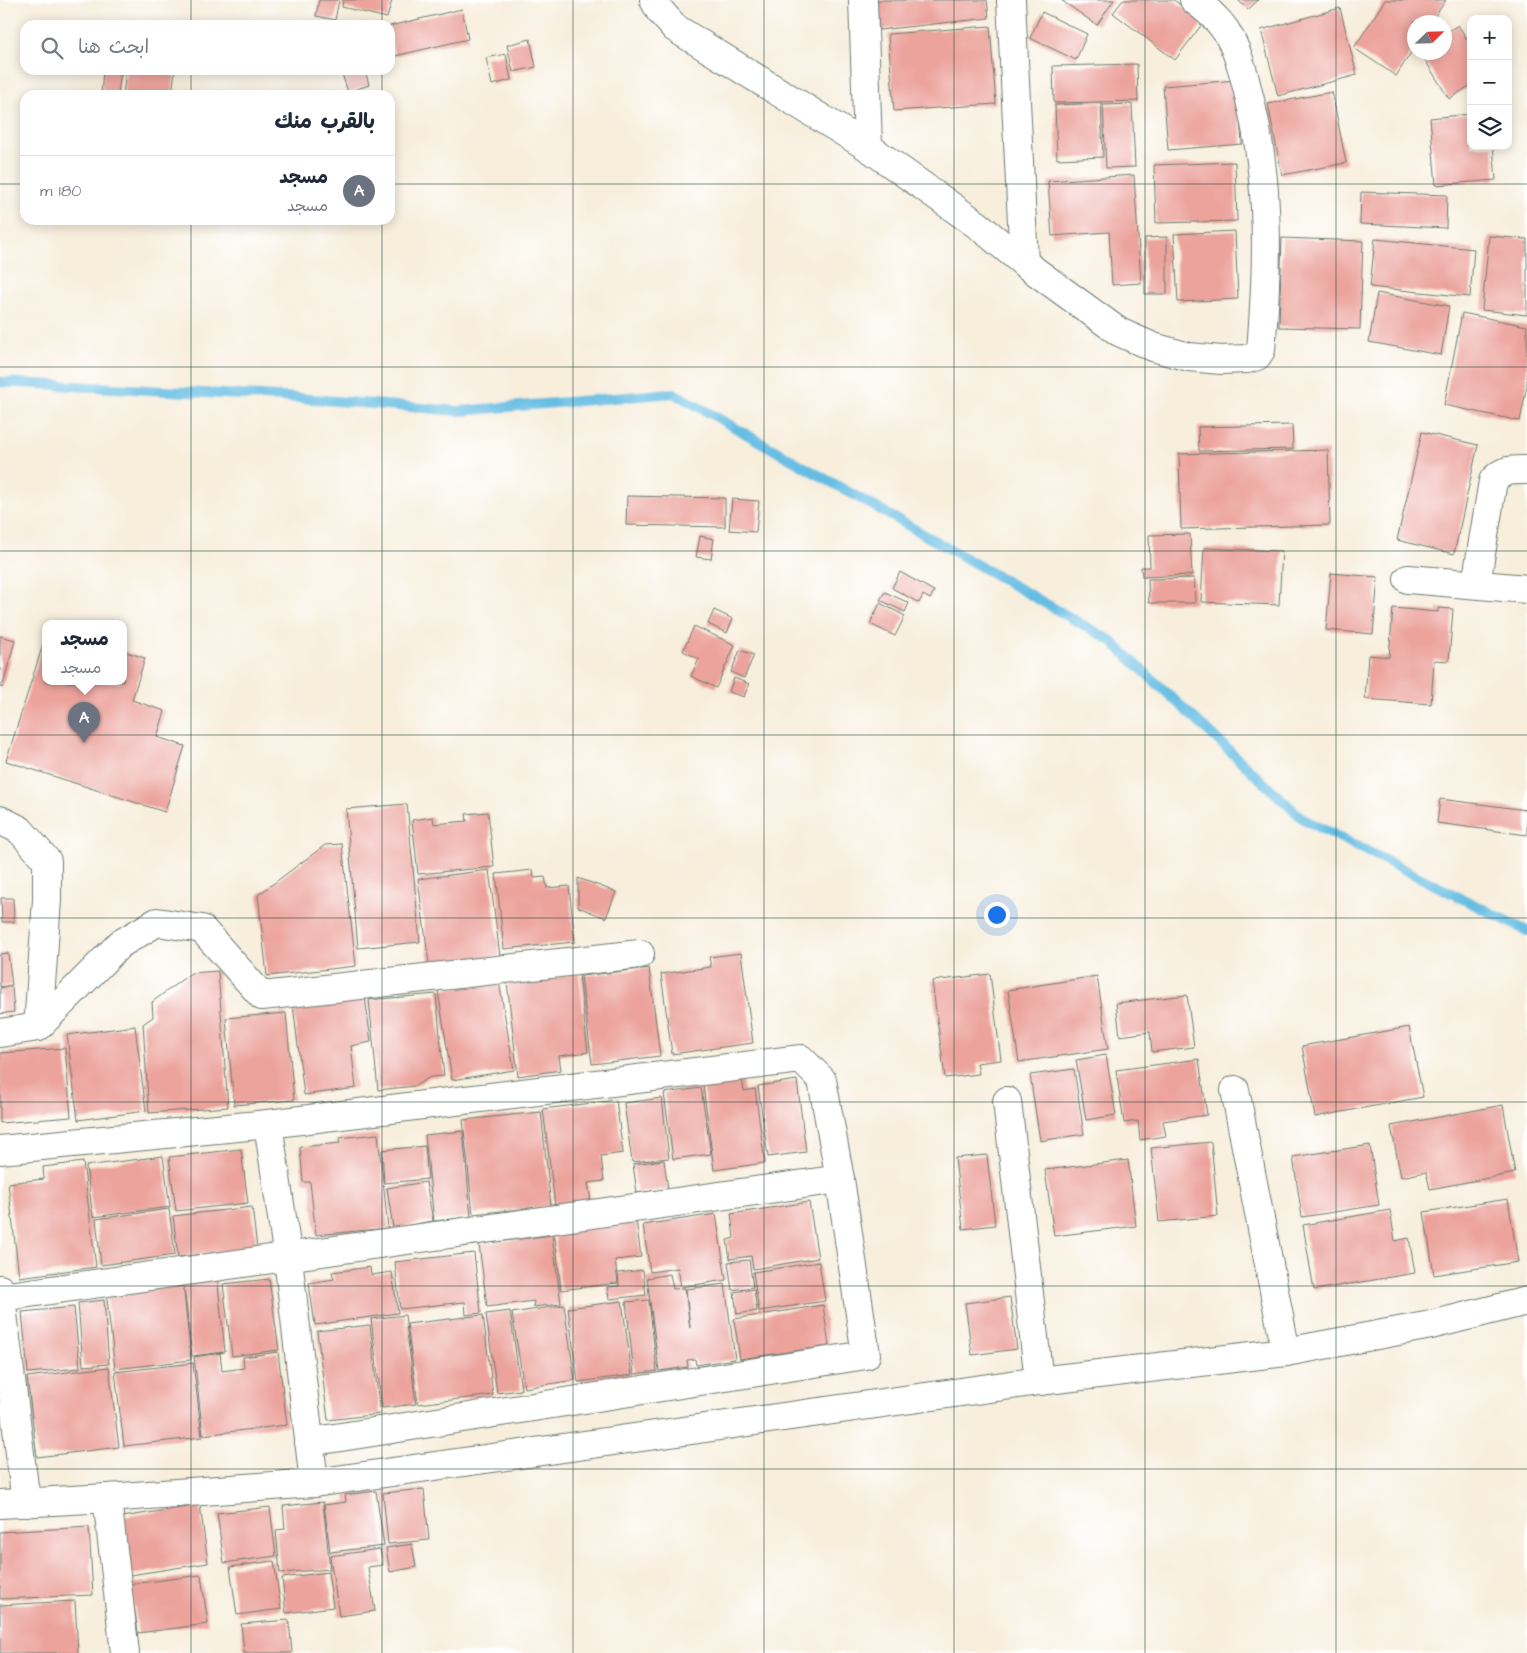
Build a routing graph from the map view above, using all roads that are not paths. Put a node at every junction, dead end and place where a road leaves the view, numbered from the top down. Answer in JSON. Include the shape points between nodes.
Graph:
{"nodes":[{"id":1,"x":654,"y":0,"type":"edge"},
{"id":2,"x":864,"y":0,"type":"edge"},
{"id":3,"x":1011,"y":0,"type":"edge"},
{"id":4,"x":1194,"y":0,"type":"edge"},
{"id":5,"x":868,"y":147,"type":"junction"},
{"id":6,"x":1024,"y":263,"type":"junction"},
{"id":7,"x":1527,"y":470,"type":"edge"},
{"id":8,"x":1408,"y":579,"type":"dead end"},
{"id":9,"x":1476,"y":584,"type":"junction"},
{"id":10,"x":1527,"y":589,"type":"edge"},
{"id":11,"x":0,"y":820,"type":"edge"},
{"id":12,"x":640,"y":954,"type":"dead end"},
{"id":13,"x":38,"y":1027,"type":"junction"},
{"id":14,"x":0,"y":1033,"type":"edge"},
{"id":15,"x":1235,"y":1090,"type":"dead end"},
{"id":16,"x":1007,"y":1101,"type":"dead end"},
{"id":17,"x":268,"y":1124,"type":"junction"},
{"id":18,"x":0,"y":1150,"type":"edge"},
{"id":19,"x":840,"y":1179,"type":"junction"},
{"id":20,"x":288,"y":1258,"type":"junction"},
{"id":21,"x":1,"y":1293,"type":"edge"},
{"id":22,"x":1527,"y":1301,"type":"edge"},
{"id":23,"x":1286,"y":1352,"type":"junction"},
{"id":24,"x":1039,"y":1381,"type":"junction"},
{"id":25,"x":309,"y":1442,"type":"junction"},
{"id":26,"x":314,"y":1483,"type":"junction"},
{"id":27,"x":107,"y":1498,"type":"junction"},
{"id":28,"x":13,"y":1504,"type":"edge"},
{"id":29,"x":125,"y":1653,"type":"edge"}],
"edges":[{"from":1,"to":5,"type":"street","via":[[676,28]]},
{"from":2,"to":5,"type":"street"},
{"from":3,"to":6,"type":"street"},
{"from":4,"to":6,"type":"street","via":[[1211,12],[1230,37],[1242,68],[1255,120],[1267,227],[1267,280],[1260,353],[1247,359],[1221,360],[1189,357],[1153,347],[1120,332]]},
{"from":5,"to":6,"type":"street","via":[[979,226]]},
{"from":7,"to":9,"type":"street","via":[[1505,471],[1493,481]]},
{"from":8,"to":9,"type":"street"},
{"from":9,"to":10,"type":"street"},
{"from":11,"to":13,"type":"street","via":[[20,830],[47,861]]},
{"from":12,"to":13,"type":"street","via":[[262,996],[202,929],[157,922],[120,944]]},
{"from":13,"to":14,"type":"street"},
{"from":15,"to":23,"type":"street"},
{"from":16,"to":24,"type":"street"},
{"from":17,"to":18,"type":"street"},
{"from":17,"to":19,"type":"street","via":[[801,1059],[822,1080]]},
{"from":17,"to":20,"type":"street"},
{"from":19,"to":20,"type":"street"},
{"from":19,"to":25,"type":"street","via":[[866,1355]]},
{"from":20,"to":21,"type":"street"},
{"from":20,"to":25,"type":"street"},
{"from":21,"to":28,"type":"street"},
{"from":22,"to":23,"type":"street","via":[[1430,1325]]},
{"from":23,"to":24,"type":"street"},
{"from":24,"to":26,"type":"street"},
{"from":25,"to":26,"type":"street"},
{"from":26,"to":27,"type":"street"},
{"from":27,"to":28,"type":"street"},
{"from":27,"to":29,"type":"street"}]}
